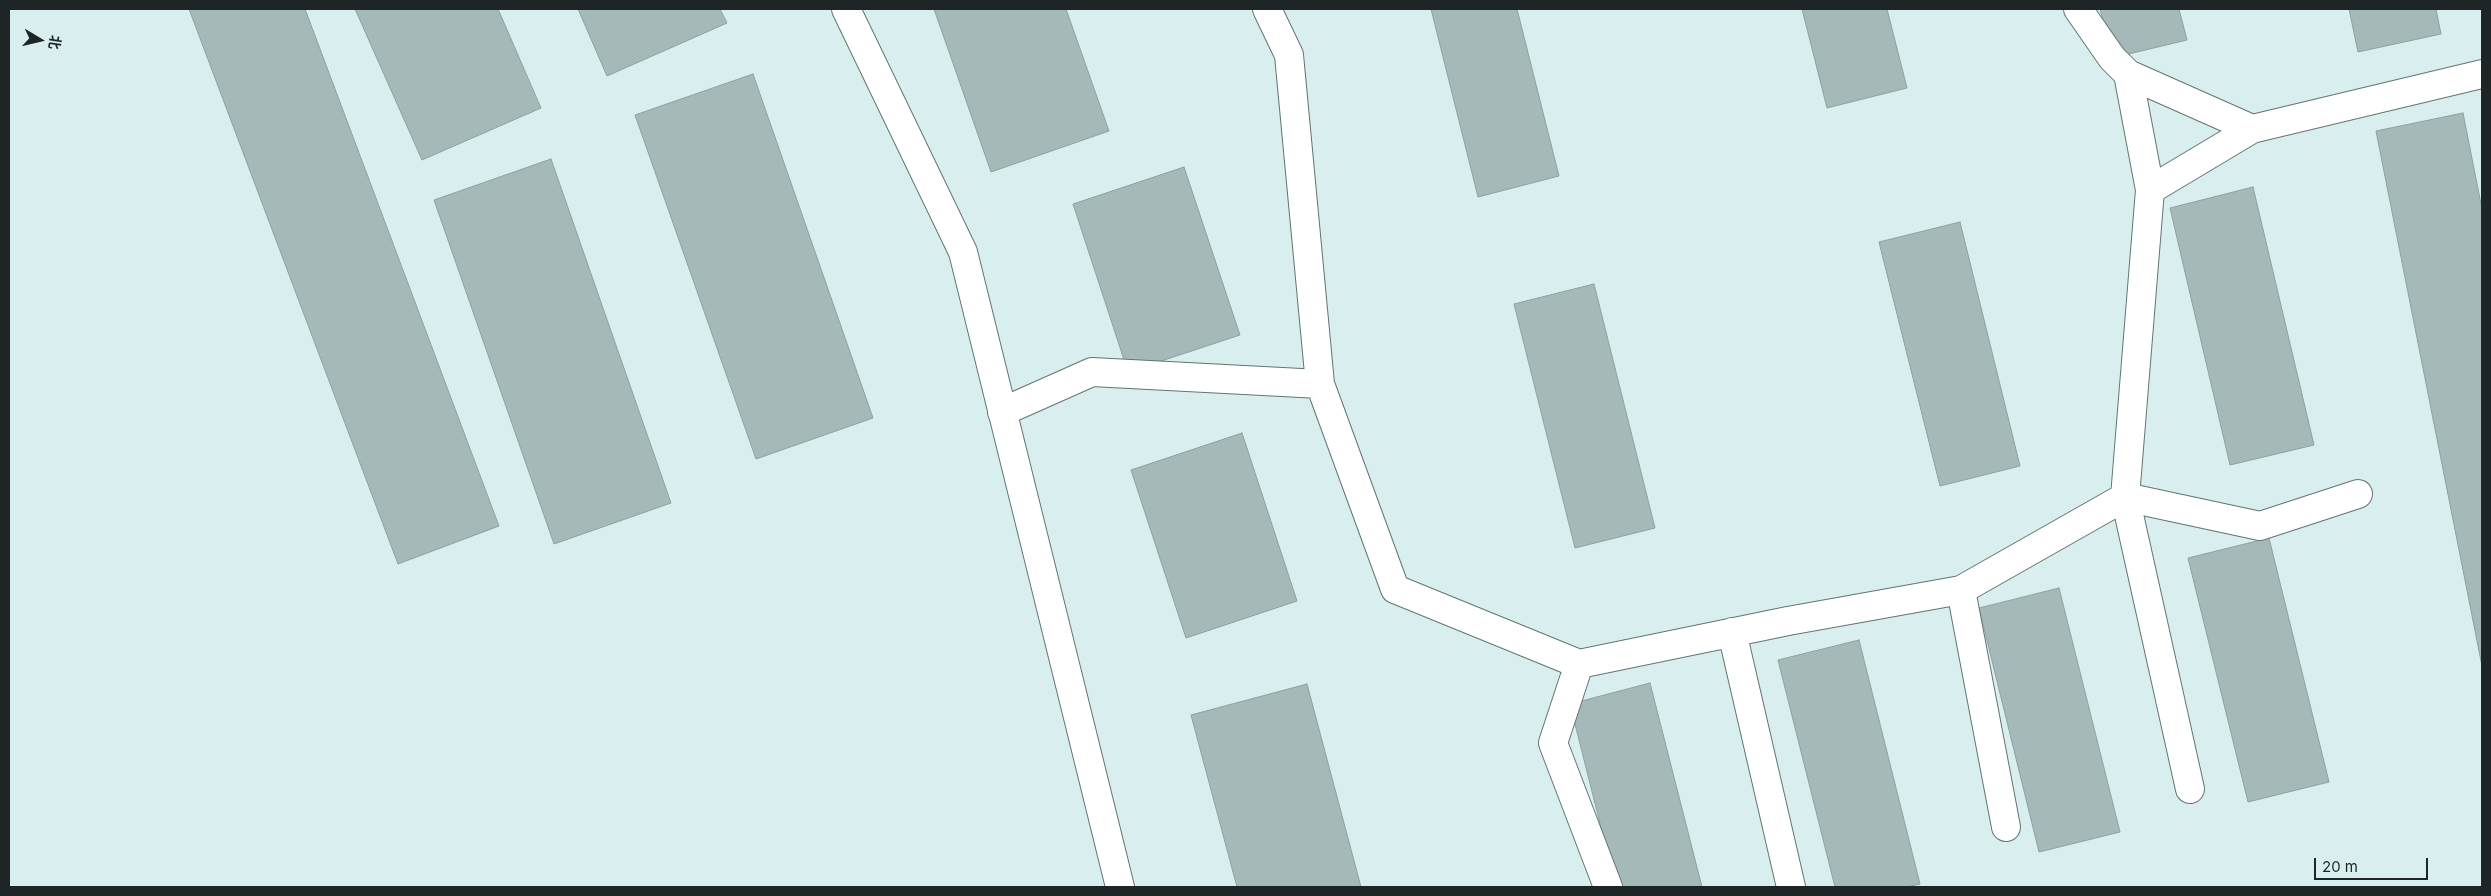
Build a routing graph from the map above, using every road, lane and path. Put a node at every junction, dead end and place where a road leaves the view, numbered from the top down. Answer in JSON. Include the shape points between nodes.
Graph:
{"nodes":[{"id":1,"x":846,"y":9,"type":"edge"},
{"id":2,"x":1267,"y":9,"type":"edge"},
{"id":3,"x":2078,"y":9,"type":"edge"},
{"id":4,"x":2128,"y":74,"type":"junction"},
{"id":5,"x":2482,"y":74,"type":"edge"},
{"id":6,"x":2252,"y":129,"type":"junction"},
{"id":7,"x":2150,"y":190,"type":"junction"},
{"id":8,"x":1320,"y":384,"type":"junction"},
{"id":9,"x":1002,"y":412,"type":"junction"},
{"id":10,"x":2358,"y":494,"type":"dead end"},
{"id":11,"x":2125,"y":497,"type":"junction"},
{"id":12,"x":1961,"y":590,"type":"junction"},
{"id":13,"x":1732,"y":632,"type":"junction"},
{"id":14,"x":1580,"y":664,"type":"junction"},
{"id":15,"x":2190,"y":789,"type":"dead end"},
{"id":16,"x":2006,"y":826,"type":"dead end"},
{"id":17,"x":1120,"y":887,"type":"edge"},
{"id":18,"x":1608,"y":887,"type":"edge"},
{"id":19,"x":1791,"y":887,"type":"edge"}],
"edges":[{"from":1,"to":9,"type":"street","via":[[963,252]]},
{"from":2,"to":8,"type":"street","via":[[1289,56]]},
{"from":3,"to":4,"type":"street","via":[[2112,58]]},
{"from":4,"to":6,"type":"street"},
{"from":4,"to":7,"type":"street"},
{"from":5,"to":6,"type":"street"},
{"from":6,"to":7,"type":"street"},
{"from":7,"to":11,"type":"street"},
{"from":8,"to":9,"type":"street","via":[[1092,372]]},
{"from":8,"to":14,"type":"street","via":[[1394,589]]},
{"from":9,"to":17,"type":"street"},
{"from":10,"to":11,"type":"street","via":[[2260,526]]},
{"from":11,"to":12,"type":"street"},
{"from":11,"to":15,"type":"street"},
{"from":12,"to":13,"type":"street"},
{"from":12,"to":16,"type":"street"},
{"from":13,"to":14,"type":"street"},
{"from":13,"to":19,"type":"street"},
{"from":14,"to":18,"type":"street","via":[[1553,743]]}]}
